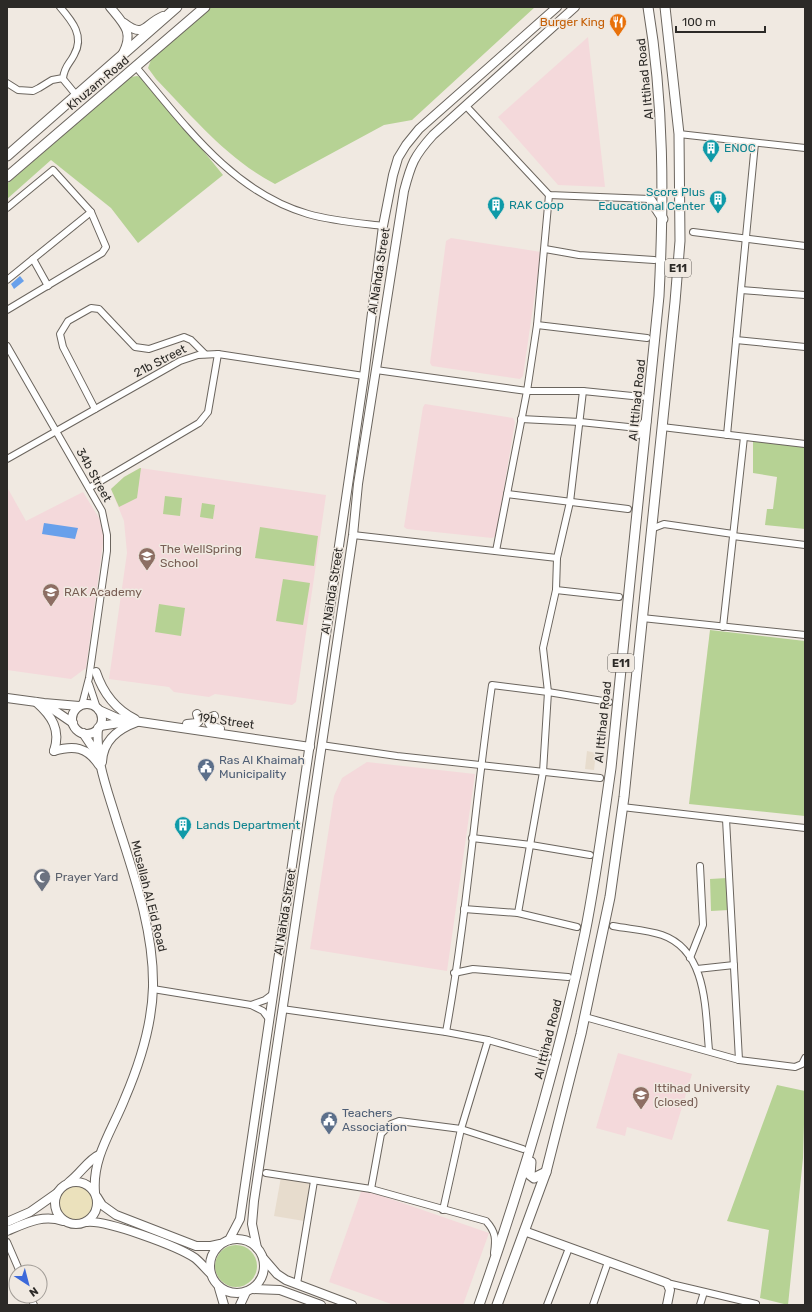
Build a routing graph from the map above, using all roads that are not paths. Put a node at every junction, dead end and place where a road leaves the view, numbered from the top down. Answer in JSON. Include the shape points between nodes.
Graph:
{"nodes":[{"id":1,"x":60,"y":7,"type":"edge"},
{"id":2,"x":110,"y":7,"type":"edge"},
{"id":3,"x":177,"y":7,"type":"edge"},
{"id":4,"x":205,"y":7,"type":"edge"},
{"id":5,"x":558,"y":7,"type":"edge"},
{"id":6,"x":575,"y":7,"type":"edge"},
{"id":7,"x":665,"y":7,"type":"edge"},
{"id":8,"x":647,"y":8,"type":"edge"},
{"id":9,"x":169,"y":15,"type":"junction"},
{"id":10,"x":122,"y":21,"type":"junction"},
{"id":11,"x":123,"y":55,"type":"junction"},
{"id":12,"x":136,"y":67,"type":"junction"},
{"id":13,"x":63,"y":79,"type":"junction"},
{"id":14,"x":95,"y":81,"type":"junction"},
{"id":15,"x":7,"y":83,"type":"edge"},
{"id":16,"x":77,"y":96,"type":"junction"},
{"id":17,"x":466,"y":106,"type":"junction"},
{"id":18,"x":679,"y":134,"type":"junction"},
{"id":19,"x":56,"y":135,"type":"junction"},
{"id":20,"x":755,"y":143,"type":"junction"},
{"id":21,"x":805,"y":148,"type":"edge"},
{"id":22,"x":7,"y":156,"type":"edge"},
{"id":23,"x":7,"y":177,"type":"edge"},
{"id":24,"x":548,"y":195,"type":"junction"},
{"id":25,"x":650,"y":199,"type":"joint"},
{"id":26,"x":7,"y":208,"type":"edge"},
{"id":27,"x":91,"y":212,"type":"junction"},
{"id":28,"x":663,"y":219,"type":"junction"},
{"id":29,"x":383,"y":226,"type":"junction"},
{"id":30,"x":693,"y":232,"type":"dead end"},
{"id":31,"x":745,"y":238,"type":"junction"},
{"id":32,"x":805,"y":246,"type":"edge"},
{"id":33,"x":545,"y":249,"type":"junction"},
{"id":34,"x":33,"y":259,"type":"junction"},
{"id":35,"x":654,"y":260,"type":"dead end"},
{"id":36,"x":7,"y":280,"type":"edge"},
{"id":37,"x":48,"y":286,"type":"junction"},
{"id":38,"x":741,"y":290,"type":"junction"},
{"id":39,"x":805,"y":296,"type":"edge"},
{"id":40,"x":7,"y":310,"type":"edge"},
{"id":41,"x":537,"y":325,"type":"junction"},
{"id":42,"x":647,"y":338,"type":"dead end"},
{"id":43,"x":736,"y":340,"type":"junction"},
{"id":44,"x":7,"y":346,"type":"edge"},
{"id":45,"x":805,"y":347,"type":"edge"},
{"id":46,"x":205,"y":354,"type":"junction"},
{"id":47,"x":218,"y":354,"type":"junction"},
{"id":48,"x":376,"y":370,"type":"junction"},
{"id":49,"x":364,"y":376,"type":"junction"},
{"id":50,"x":650,"y":386,"type":"junction"},
{"id":51,"x":527,"y":391,"type":"junction"},
{"id":52,"x":583,"y":391,"type":"junction"},
{"id":53,"x":665,"y":393,"type":"junction"},
{"id":54,"x":642,"y":397,"type":"dead end"},
{"id":55,"x":95,"y":409,"type":"junction"},
{"id":56,"x":522,"y":419,"type":"junction"},
{"id":57,"x":646,"y":421,"type":"junction"},
{"id":58,"x":580,"y":422,"type":"junction"},
{"id":59,"x":662,"y":427,"type":"junction"},
{"id":60,"x":638,"y":431,"type":"joint"},
{"id":61,"x":56,"y":432,"type":"junction"},
{"id":62,"x":726,"y":435,"type":"junction"},
{"id":63,"x":744,"y":437,"type":"junction"},
{"id":64,"x":805,"y":444,"type":"edge"},
{"id":65,"x":352,"y":456,"type":"junction"},
{"id":66,"x":7,"y":459,"type":"edge"},
{"id":67,"x":358,"y":484,"type":"junction"},
{"id":68,"x":89,"y":488,"type":"junction"},
{"id":69,"x":507,"y":494,"type":"junction"},
{"id":70,"x":570,"y":502,"type":"junction"},
{"id":71,"x":628,"y":509,"type":"dead end"},
{"id":72,"x":652,"y":530,"type":"junction"},
{"id":73,"x":353,"y":535,"type":"junction"},
{"id":74,"x":733,"y":535,"type":"junction"},
{"id":75,"x":805,"y":545,"type":"edge"},
{"id":76,"x":496,"y":551,"type":"junction"},
{"id":77,"x":557,"y":558,"type":"junction"},
{"id":78,"x":556,"y":590,"type":"junction"},
{"id":79,"x":619,"y":597,"type":"dead end"},
{"id":80,"x":642,"y":618,"type":"junction"},
{"id":81,"x":723,"y":626,"type":"junction"},
{"id":82,"x":805,"y":635,"type":"edge"},
{"id":83,"x":96,"y":672,"type":"dead end"},
{"id":84,"x":88,"y":678,"type":"junction"},
{"id":85,"x":548,"y":692,"type":"junction"},
{"id":86,"x":7,"y":698,"type":"edge"},
{"id":87,"x":609,"y":702,"type":"dead end"},
{"id":88,"x":40,"y":703,"type":"junction"},
{"id":89,"x":80,"y":706,"type":"junction"},
{"id":90,"x":98,"y":709,"type":"junction"},
{"id":91,"x":198,"y":714,"type":"dead end"},
{"id":92,"x":214,"y":716,"type":"dead end"},
{"id":93,"x":139,"y":722,"type":"junction"},
{"id":94,"x":73,"y":723,"type":"junction"},
{"id":95,"x":155,"y":723,"type":"junction"},
{"id":96,"x":99,"y":727,"type":"junction"},
{"id":97,"x":83,"y":733,"type":"junction"},
{"id":98,"x":278,"y":741,"type":"junction"},
{"id":99,"x":321,"y":745,"type":"junction"},
{"id":100,"x":310,"y":747,"type":"junction"},
{"id":101,"x":98,"y":756,"type":"junction"},
{"id":102,"x":480,"y":766,"type":"junction"},
{"id":103,"x":102,"y":771,"type":"junction"},
{"id":104,"x":543,"y":772,"type":"junction"},
{"id":105,"x":600,"y":778,"type":"dead end"},
{"id":106,"x":622,"y":807,"type":"junction"},
{"id":107,"x":726,"y":819,"type":"junction"},
{"id":108,"x":805,"y":828,"type":"edge"},
{"id":109,"x":472,"y":838,"type":"junction"},
{"id":110,"x":531,"y":845,"type":"junction"},
{"id":111,"x":590,"y":855,"type":"dead end"},
{"id":112,"x":700,"y":866,"type":"dead end"},
{"id":113,"x":291,"y":869,"type":"junction"},
{"id":114,"x":302,"y":884,"type":"junction"},
{"id":115,"x":464,"y":909,"type":"junction"},
{"id":116,"x":518,"y":913,"type":"junction"},
{"id":117,"x":577,"y":926,"type":"dead end"},
{"id":118,"x":613,"y":926,"type":"dead end"},
{"id":119,"x":690,"y":958,"type":"junction"},
{"id":120,"x":734,"y":964,"type":"junction"},
{"id":121,"x":697,"y":969,"type":"junction"},
{"id":122,"x":454,"y":973,"type":"junction"},
{"id":123,"x":568,"y":977,"type":"dead end"},
{"id":124,"x":152,"y":989,"type":"junction"},
{"id":125,"x":272,"y":994,"type":"junction"},
{"id":126,"x":251,"y":1005,"type":"junction"},
{"id":127,"x":282,"y":1009,"type":"junction"},
{"id":128,"x":585,"y":1017,"type":"junction"},
{"id":129,"x":269,"y":1019,"type":"junction"},
{"id":130,"x":446,"y":1032,"type":"junction"},
{"id":131,"x":488,"y":1040,"type":"junction"},
{"id":132,"x":709,"y":1050,"type":"junction"},
{"id":133,"x":548,"y":1057,"type":"dead end"},
{"id":134,"x":805,"y":1058,"type":"edge"},
{"id":135,"x":740,"y":1060,"type":"junction"},
{"id":136,"x":461,"y":1129,"type":"junction"},
{"id":137,"x":535,"y":1135,"type":"junction"},
{"id":138,"x":523,"y":1149,"type":"dead end"},
{"id":139,"x":99,"y":1155,"type":"junction"},
{"id":140,"x":546,"y":1172,"type":"junction"},
{"id":141,"x":266,"y":1174,"type":"dead end"},
{"id":142,"x":314,"y":1181,"type":"junction"},
{"id":143,"x":68,"y":1183,"type":"junction"},
{"id":144,"x":371,"y":1189,"type":"junction"},
{"id":145,"x":58,"y":1192,"type":"junction"},
{"id":146,"x":96,"y":1194,"type":"junction"},
{"id":147,"x":443,"y":1210,"type":"junction"},
{"id":148,"x":7,"y":1222,"type":"edge"},
{"id":149,"x":67,"y":1222,"type":"junction"},
{"id":150,"x":87,"y":1222,"type":"junction"},
{"id":151,"x":7,"y":1231,"type":"edge"},
{"id":152,"x":524,"y":1232,"type":"junction"},
{"id":153,"x":7,"y":1242,"type":"edge"},
{"id":154,"x":225,"y":1242,"type":"junction"},
{"id":155,"x":257,"y":1248,"type":"junction"},
{"id":156,"x":569,"y":1248,"type":"junction"},
{"id":157,"x":262,"y":1256,"type":"junction"},
{"id":158,"x":608,"y":1262,"type":"junction"},
{"id":159,"x":17,"y":1264,"type":"edge"},
{"id":160,"x":492,"y":1269,"type":"junction"},
{"id":161,"x":210,"y":1273,"type":"junction"},
{"id":162,"x":667,"y":1283,"type":"junction"},
{"id":163,"x":297,"y":1284,"type":"junction"},
{"id":164,"x":219,"y":1288,"type":"junction"},
{"id":165,"x":249,"y":1291,"type":"junction"},
{"id":166,"x":704,"y":1292,"type":"junction"},
{"id":167,"x":756,"y":1304,"type":"dead end"},
{"id":168,"x":224,"y":1305,"type":"edge"},
{"id":169,"x":240,"y":1305,"type":"edge"},
{"id":170,"x":321,"y":1305,"type":"edge"},
{"id":171,"x":352,"y":1305,"type":"edge"},
{"id":172,"x":477,"y":1305,"type":"edge"},
{"id":173,"x":497,"y":1305,"type":"edge"},
{"id":174,"x":547,"y":1305,"type":"edge"},
{"id":175,"x":593,"y":1305,"type":"edge"},
{"id":176,"x":667,"y":1305,"type":"edge"},
{"id":177,"x":700,"y":1305,"type":"edge"}],
"edges":[{"from":1,"to":13,"type":"street","via":[[74,23],[78,33],[76,52],[65,68]]},
{"from":2,"to":10,"type":"main road"},
{"from":3,"to":9,"type":"main road","name":"Khuzam Road"},
{"from":4,"to":12,"type":"main road","name":"Khuzam Road"},
{"from":5,"to":29,"type":"main road","name":"Al Nahda Street","via":[[419,129],[406,145],[398,158],[393,175]]},
{"from":6,"to":17,"type":"main road","name":"Al Nahda Street"},
{"from":7,"to":18,"type":"main road","number":"E11"},
{"from":8,"to":28,"type":"main road","name":"Al Ittihad Road","number":"E11","via":[[661,110]]},
{"from":9,"to":10,"type":"main road","via":[[157,19],[142,31],[133,30]]},
{"from":9,"to":11,"type":"main road","name":"Khuzam Road"},
{"from":10,"to":11,"type":"main road","via":[[129,39]]},
{"from":11,"to":14,"type":"main road","name":"Khuzam Road"},
{"from":12,"to":19,"type":"main road","name":"Khuzam Road"},
{"from":12,"to":29,"type":"street","via":[[202,144],[227,169],[250,186],[278,202],[308,214]]},
{"from":13,"to":15,"type":"street","via":[[52,80],[32,91],[15,90]]},
{"from":13,"to":16,"type":"street"},
{"from":14,"to":16,"type":"main road","name":"Khuzam Road"},
{"from":14,"to":19,"type":"main road","via":[[89,92],[53,125],[52,129]]},
{"from":16,"to":22,"type":"main road","name":"Khuzam Road"},
{"from":17,"to":24,"type":"street"},
{"from":17,"to":48,"type":"main road","name":"Al Nahda Street","via":[[432,135],[411,163],[404,191]]},
{"from":18,"to":20,"type":"street"},
{"from":18,"to":53,"type":"main road","number":"E11","via":[[680,240]]},
{"from":19,"to":23,"type":"main road","name":"Khuzam Road"},
{"from":20,"to":21,"type":"street"},
{"from":20,"to":31,"type":"street"},
{"from":24,"to":25,"type":"street"},
{"from":24,"to":33,"type":"street"},
{"from":25,"to":28,"type":"main road"},
{"from":26,"to":27,"type":"street","via":[[53,170]]},
{"from":27,"to":34,"type":"street"},
{"from":27,"to":37,"type":"street","via":[[106,245],[104,250]]},
{"from":28,"to":50,"type":"main road","name":"Al Ittihad Road","number":"E11"},
{"from":29,"to":49,"type":"main road","name":"Al Nahda Street"},
{"from":30,"to":31,"type":"street"},
{"from":31,"to":32,"type":"street"},
{"from":31,"to":38,"type":"street"},
{"from":33,"to":35,"type":"street","via":[[579,255]]},
{"from":33,"to":41,"type":"street"},
{"from":34,"to":36,"type":"street"},
{"from":34,"to":37,"type":"street"},
{"from":37,"to":40,"type":"street"},
{"from":38,"to":39,"type":"street"},
{"from":38,"to":43,"type":"street"},
{"from":41,"to":42,"type":"street"},
{"from":41,"to":51,"type":"street"},
{"from":43,"to":45,"type":"street"},
{"from":43,"to":62,"type":"street"},
{"from":44,"to":61,"type":"street","name":"34b Street"},
{"from":46,"to":47,"type":"street","name":"21b Street"},
{"from":46,"to":55,"type":"street","name":"21b Street","via":[[180,360]]},
{"from":46,"to":55,"type":"street","via":[[191,340],[184,337],[148,349],[135,347],[99,309],[91,308],[68,321],[60,334],[63,347]]},
{"from":47,"to":49,"type":"street","name":"21b Street"},
{"from":47,"to":68,"type":"street","via":[[208,412],[204,418]]},
{"from":48,"to":51,"type":"street"},
{"from":48,"to":67,"type":"main road","name":"Al Nahda Street"},
{"from":49,"to":65,"type":"main road","name":"Al Nahda Street"},
{"from":50,"to":53,"type":"main road","via":[[654,382],[659,382]]},
{"from":50,"to":57,"type":"main road","name":"Al Ittihad Road","number":"E11"},
{"from":51,"to":52,"type":"street"},
{"from":51,"to":56,"type":"street"},
{"from":52,"to":54,"type":"street"},
{"from":52,"to":58,"type":"street"},
{"from":53,"to":59,"type":"main road","number":"E11"},
{"from":55,"to":61,"type":"street","name":"21b Street"},
{"from":56,"to":58,"type":"street"},
{"from":56,"to":69,"type":"street"},
{"from":57,"to":60,"type":"main road"},
{"from":57,"to":137,"type":"main road","name":"Al Ittihad Road","number":"E11","via":[[611,768],[601,841],[586,932],[568,1014]]},
{"from":58,"to":60,"type":"street"},
{"from":58,"to":70,"type":"street"},
{"from":59,"to":62,"type":"street"},
{"from":59,"to":72,"type":"main road","number":"E11"},
{"from":61,"to":66,"type":"street","name":"21b Street"},
{"from":61,"to":68,"type":"street","name":"34b Street"},
{"from":62,"to":63,"type":"street"},
{"from":63,"to":64,"type":"street"},
{"from":63,"to":74,"type":"street"},
{"from":65,"to":67,"type":"main road","via":[[358,454],[360,457]]},
{"from":65,"to":100,"type":"main road","name":"Al Nahda Street"},
{"from":67,"to":73,"type":"main road","name":"Al Nahda Street"},
{"from":68,"to":84,"type":"street","name":"34b Street","via":[[102,511],[107,551]]},
{"from":69,"to":70,"type":"street"},
{"from":69,"to":76,"type":"street"},
{"from":70,"to":71,"type":"street"},
{"from":70,"to":77,"type":"street"},
{"from":72,"to":74,"type":"street","via":[[664,524]]},
{"from":72,"to":80,"type":"main road","number":"E11"},
{"from":73,"to":76,"type":"street"},
{"from":73,"to":99,"type":"main road","name":"Al Nahda Street"},
{"from":74,"to":75,"type":"street"},
{"from":74,"to":81,"type":"street"},
{"from":76,"to":77,"type":"street"},
{"from":77,"to":78,"type":"street"},
{"from":78,"to":79,"type":"street"},
{"from":78,"to":85,"type":"street","via":[[543,648]]},
{"from":80,"to":81,"type":"street"},
{"from":80,"to":106,"type":"main road","number":"E11"},
{"from":81,"to":82,"type":"street"},
{"from":83,"to":93,"type":"main road","via":[[110,700]]},
{"from":84,"to":89,"type":"street","name":"34b Street"},
{"from":84,"to":90,"type":"street","name":"34b Street"},
{"from":85,"to":87,"type":"street"},
{"from":85,"to":102,"type":"street","via":[[492,686]]},
{"from":85,"to":104,"type":"street"},
{"from":86,"to":88,"type":"main road"},
{"from":88,"to":89,"type":"main road"},
{"from":88,"to":94,"type":"main road"},
{"from":88,"to":103,"type":"main road","via":[[55,724],[57,742],[54,751],[75,747],[83,749],[91,755]]},
{"from":89,"to":90,"type":"main road","via":[[92,704]]},
{"from":89,"to":94,"type":"main road","via":[[74,712]]},
{"from":90,"to":93,"type":"main road","name":"19b Street","via":[[117,718]]},
{"from":90,"to":96,"type":"main road","via":[[102,717]]},
{"from":91,"to":95,"type":"main road","via":[[199,720],[194,725],[165,721]]},
{"from":92,"to":98,"type":"main road","via":[[209,722],[212,727],[273,736]]},
{"from":93,"to":95,"type":"main road","name":"19b Street"},
{"from":93,"to":96,"type":"main road","name":"19b Street"},
{"from":93,"to":103,"type":"main road","via":[[118,730],[111,737],[103,752]]},
{"from":94,"to":97,"type":"main road","via":[[76,729]]},
{"from":95,"to":98,"type":"main road","name":"19b Street"},
{"from":96,"to":97,"type":"main road","via":[[92,733]]},
{"from":96,"to":101,"type":"main road","name":"Musallah Al Eid Road"},
{"from":97,"to":101,"type":"main road","name":"Musallah Al Eid Road"},
{"from":98,"to":100,"type":"main road","name":"19b Street"},
{"from":99,"to":102,"type":"street"},
{"from":99,"to":114,"type":"main road","name":"Al Nahda Street"},
{"from":100,"to":113,"type":"main road","name":"Al Nahda Street"},
{"from":101,"to":103,"type":"main road","name":"Musallah Al Eid Road"},
{"from":102,"to":104,"type":"street"},
{"from":102,"to":109,"type":"street"},
{"from":103,"to":124,"type":"main road","name":"Musallah Al Eid Road","via":[[136,885],[152,958]]},
{"from":104,"to":105,"type":"street"},
{"from":104,"to":110,"type":"street"},
{"from":106,"to":107,"type":"street"},
{"from":106,"to":128,"type":"main road","number":"E11","via":[[610,897]]},
{"from":107,"to":108,"type":"street"},
{"from":107,"to":120,"type":"street"},
{"from":109,"to":110,"type":"street"},
{"from":109,"to":115,"type":"street"},
{"from":110,"to":111,"type":"street"},
{"from":110,"to":116,"type":"street"},
{"from":112,"to":119,"type":"street","via":[[703,925]]},
{"from":113,"to":114,"type":"main road","via":[[295,883]]},
{"from":113,"to":125,"type":"main road","name":"Al Nahda Street"},
{"from":114,"to":127,"type":"main road","name":"Al Nahda Street"},
{"from":115,"to":116,"type":"street"},
{"from":115,"to":122,"type":"street"},
{"from":116,"to":117,"type":"street"},
{"from":118,"to":119,"type":"street","via":[[661,935],[673,940]]},
{"from":119,"to":121,"type":"street"},
{"from":120,"to":121,"type":"street"},
{"from":120,"to":135,"type":"street"},
{"from":121,"to":132,"type":"street","via":[[702,982]]},
{"from":122,"to":123,"type":"street","via":[[473,969]]},
{"from":122,"to":130,"type":"street"},
{"from":124,"to":126,"type":"street"},
{"from":124,"to":139,"type":"main road","name":"Musallah Al Eid Road","via":[[148,1024],[139,1064]]},
{"from":125,"to":126,"type":"street","via":[[265,1000]]},
{"from":125,"to":129,"type":"main road","name":"Al Nahda Street"},
{"from":126,"to":129,"type":"street","via":[[263,1011]]},
{"from":127,"to":130,"type":"street"},
{"from":127,"to":155,"type":"main road","name":"Al Nahda Street","via":[[252,1217],[252,1230]]},
{"from":128,"to":132,"type":"street"},
{"from":128,"to":140,"type":"main road","number":"E11"},
{"from":129,"to":154,"type":"main road","name":"Al Nahda Street","via":[[240,1219]]},
{"from":130,"to":131,"type":"street"},
{"from":131,"to":133,"type":"street"},
{"from":131,"to":136,"type":"street"},
{"from":132,"to":135,"type":"street"},
{"from":134,"to":135,"type":"street","via":[[802,1064],[795,1067]]},
{"from":136,"to":138,"type":"street"},
{"from":136,"to":144,"type":"street","via":[[408,1121],[391,1124],[381,1134]]},
{"from":136,"to":147,"type":"street"},
{"from":137,"to":140,"type":"main road","via":[[530,1175],[537,1178]]},
{"from":137,"to":160,"type":"main road","name":"Al Ittihad Road","number":"E11"},
{"from":139,"to":143,"type":"main road","name":"Musallah Al Eid Road"},
{"from":139,"to":146,"type":"main road","name":"Musallah Al Eid Road","via":[[95,1180]]},
{"from":140,"to":152,"type":"main road","number":"E11"},
{"from":141,"to":142,"type":"street"},
{"from":142,"to":144,"type":"street"},
{"from":142,"to":163,"type":"street"},
{"from":143,"to":145,"type":"main road"},
{"from":143,"to":146,"type":"main road","via":[[86,1184]]},
{"from":144,"to":147,"type":"street"},
{"from":145,"to":148,"type":"main road","via":[[30,1212]]},
{"from":145,"to":149,"type":"main road","via":[[55,1206],[61,1218]]},
{"from":146,"to":150,"type":"main road","via":[[97,1208]]},
{"from":146,"to":154,"type":"main road","via":[[102,1205],[116,1215],[196,1246],[211,1246]]},
{"from":147,"to":160,"type":"street","via":[[486,1221],[494,1230]]},
{"from":149,"to":150,"type":"main road"},
{"from":149,"to":151,"type":"main road","via":[[56,1218],[42,1218]]},
{"from":150,"to":161,"type":"main road","via":[[97,1221],[114,1225],[165,1245],[194,1258]]},
{"from":152,"to":156,"type":"main road"},
{"from":152,"to":173,"type":"main road","number":"E11"},
{"from":153,"to":159,"type":"street"},
{"from":154,"to":155,"type":"main road","via":[[244,1240]]},
{"from":154,"to":161,"type":"main road","via":[[211,1257]]},
{"from":155,"to":157,"type":"main road"},
{"from":156,"to":158,"type":"main road"},
{"from":156,"to":174,"type":"street"},
{"from":157,"to":163,"type":"main road","via":[[277,1274]]},
{"from":157,"to":165,"type":"main road","via":[[263,1275],[259,1283]]},
{"from":158,"to":162,"type":"main road"},
{"from":158,"to":175,"type":"street"},
{"from":160,"to":172,"type":"main road","name":"Al Ittihad Road","number":"E11"},
{"from":161,"to":164,"type":"main road"},
{"from":162,"to":166,"type":"street"},
{"from":162,"to":176,"type":"main road","via":[[670,1290]]},
{"from":163,"to":171,"type":"main road"},
{"from":164,"to":165,"type":"main road","via":[[232,1294]]},
{"from":164,"to":168,"type":"main road"},
{"from":165,"to":169,"type":"main road"},
{"from":165,"to":170,"type":"main road","via":[[280,1290]]},
{"from":166,"to":167,"type":"street"},
{"from":166,"to":177,"type":"street"}]}
